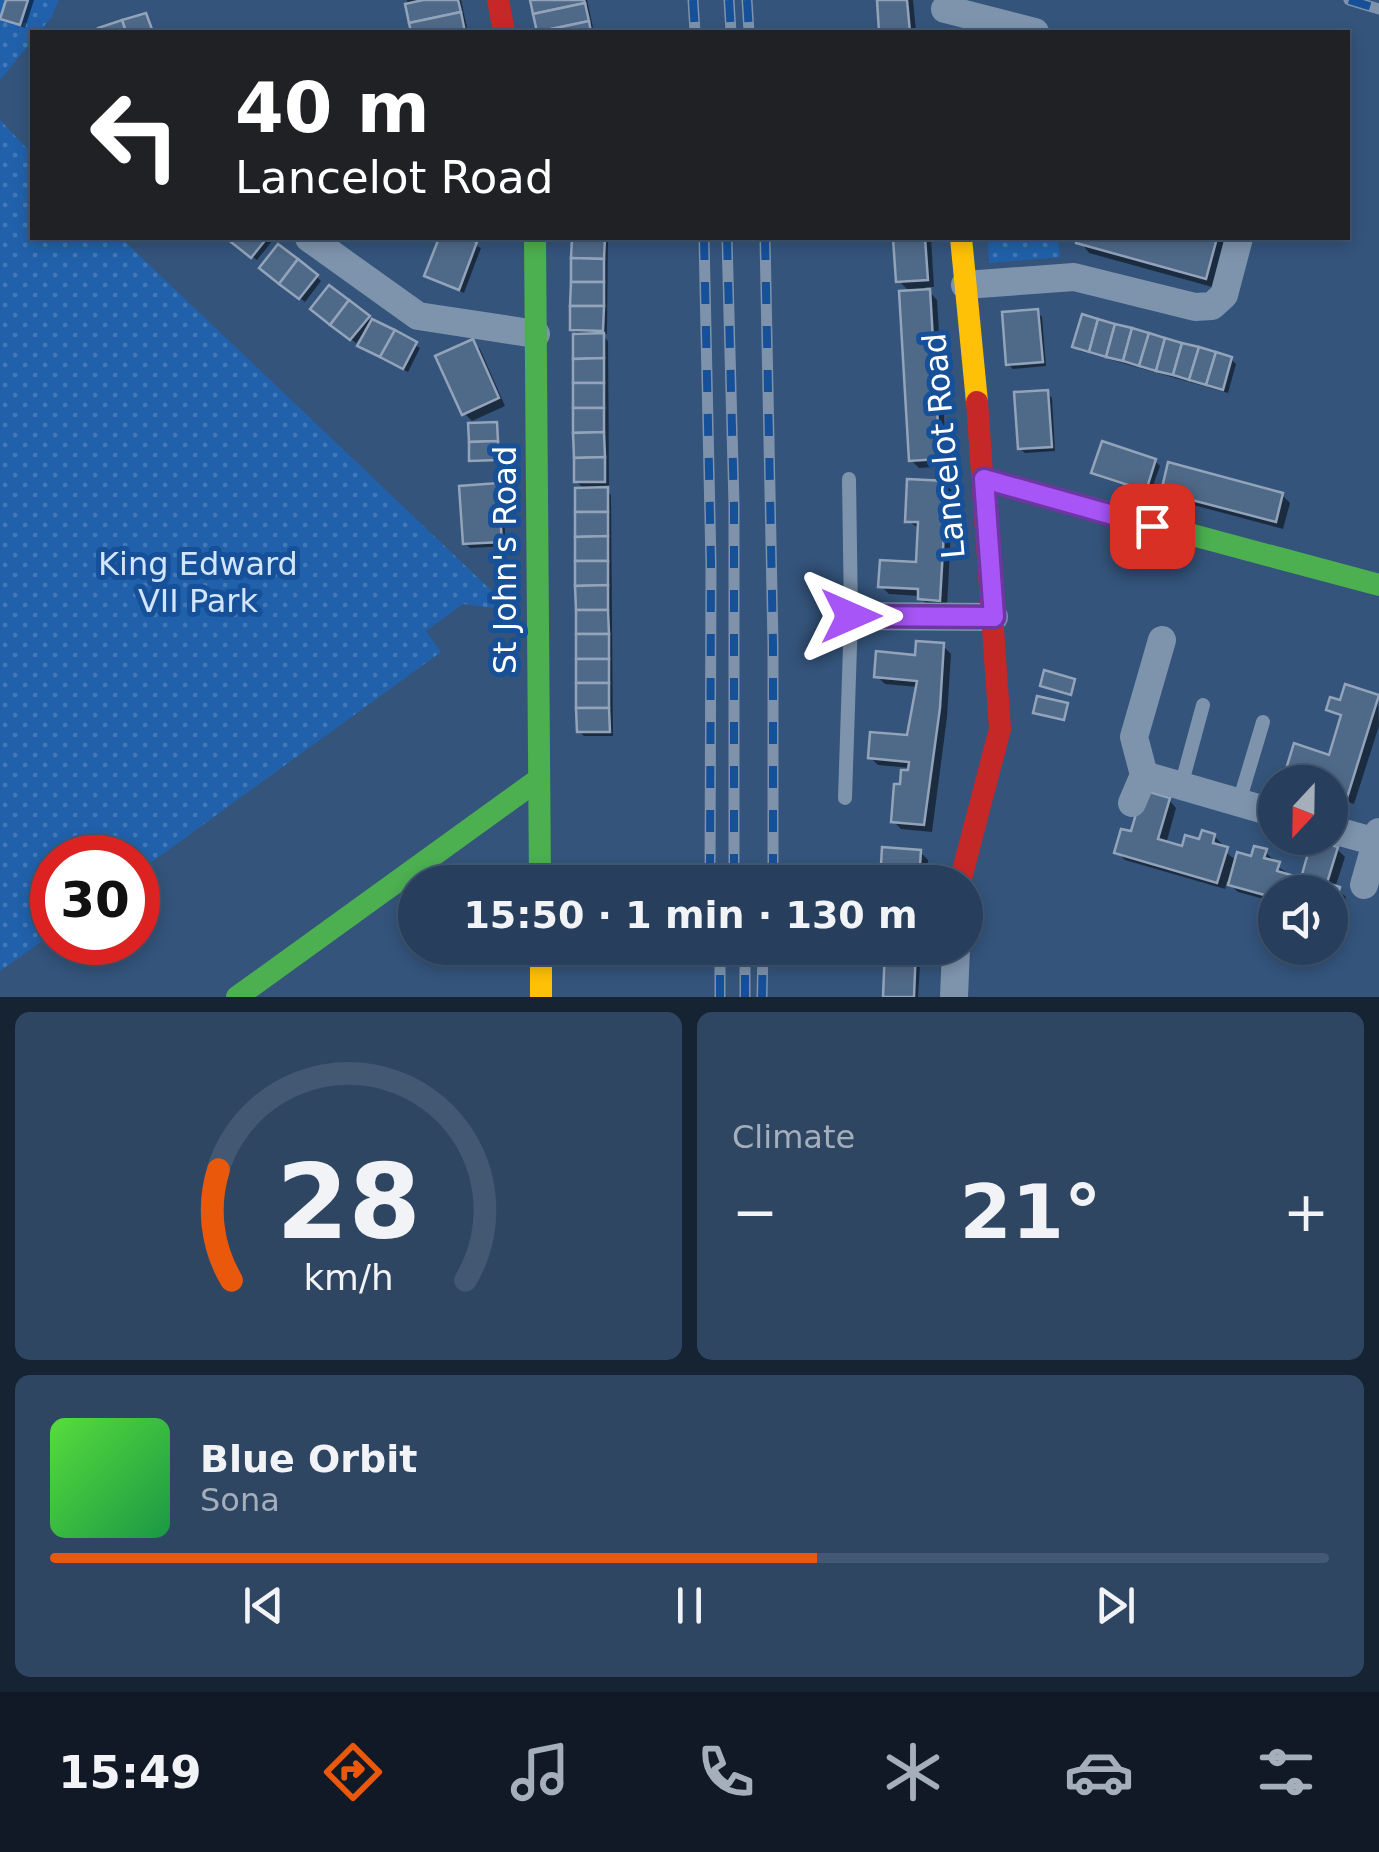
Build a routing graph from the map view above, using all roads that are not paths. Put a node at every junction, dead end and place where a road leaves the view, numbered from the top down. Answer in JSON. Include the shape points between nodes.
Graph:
{"nodes":[{"id":1,"x":498,"y":0,"type":"edge"},
{"id":2,"x":945,"y":14,"type":"edge"},
{"id":3,"x":504,"y":30,"type":"edge"},
{"id":4,"x":1025,"y":30,"type":"edge"},
{"id":5,"x":311,"y":240,"type":"edge"},
{"id":6,"x":535,"y":240,"type":"edge"},
{"id":7,"x":961,"y":240,"type":"edge"},
{"id":8,"x":1238,"y":240,"type":"edge"},
{"id":9,"x":965,"y":284,"type":"junction"},
{"id":10,"x":536,"y":334,"type":"junction"},
{"id":11,"x":849,"y":479,"type":"dead end"},
{"id":12,"x":984,"y":479,"type":"junction"},
{"id":13,"x":1379,"y":585,"type":"edge"},
{"id":14,"x":851,"y":616,"type":"junction"},
{"id":15,"x":994,"y":617,"type":"junction"},
{"id":16,"x":1162,"y":640,"type":"dead end"},
{"id":17,"x":1203,"y":706,"type":"dead end"},
{"id":18,"x":1263,"y":722,"type":"dead end"},
{"id":19,"x":1144,"y":774,"type":"junction"},
{"id":20,"x":539,"y":779,"type":"junction"},
{"id":21,"x":1182,"y":786,"type":"junction"},
{"id":22,"x":846,"y":798,"type":"dead end"},
{"id":23,"x":1240,"y":802,"type":"junction"},
{"id":24,"x":1132,"y":803,"type":"dead end"},
{"id":25,"x":1258,"y":808,"type":"edge"},
{"id":26,"x":1348,"y":832,"type":"edge"},
{"id":27,"x":1378,"y":837,"type":"edge"},
{"id":28,"x":540,"y":865,"type":"edge"},
{"id":29,"x":964,"y":865,"type":"edge"},
{"id":30,"x":1372,"y":890,"type":"edge"},
{"id":31,"x":541,"y":965,"type":"edge"},
{"id":32,"x":959,"y":965,"type":"edge"},
{"id":33,"x":242,"y":995,"type":"edge"},
{"id":34,"x":963,"y":995,"type":"edge"},
{"id":35,"x":542,"y":997,"type":"edge"}],
"edges":[{"from":1,"to":3,"type":"street"},
{"from":2,"to":4,"type":"street"},
{"from":5,"to":10,"type":"street","via":[[418,316]]},
{"from":6,"to":10,"type":"street","name":"St John's Road"},
{"from":7,"to":9,"type":"street","name":"Lancelot Road"},
{"from":8,"to":9,"type":"street","via":[[1224,295],[1212,306],[1074,278]]},
{"from":9,"to":12,"type":"street","name":"Lancelot Road"},
{"from":10,"to":20,"type":"street","name":"St John's Road"},
{"from":11,"to":14,"type":"lane"},
{"from":12,"to":13,"type":"street"},
{"from":12,"to":15,"type":"street","name":"Lancelot Road"},
{"from":14,"to":15,"type":"street"},
{"from":14,"to":22,"type":"lane"},
{"from":15,"to":29,"type":"street","name":"Lancelot Road","via":[[1000,729]]},
{"from":16,"to":19,"type":"street","via":[[1134,737]]},
{"from":17,"to":21,"type":"lane"},
{"from":18,"to":23,"type":"lane"},
{"from":19,"to":21,"type":"street"},
{"from":19,"to":24,"type":"street"},
{"from":20,"to":28,"type":"street","name":"St John's Road"},
{"from":20,"to":33,"type":"street"},
{"from":21,"to":23,"type":"street"},
{"from":23,"to":25,"type":"street"},
{"from":26,"to":27,"type":"street"},
{"from":27,"to":30,"type":"street"},
{"from":31,"to":35,"type":"street"},
{"from":32,"to":34,"type":"street"}]}
